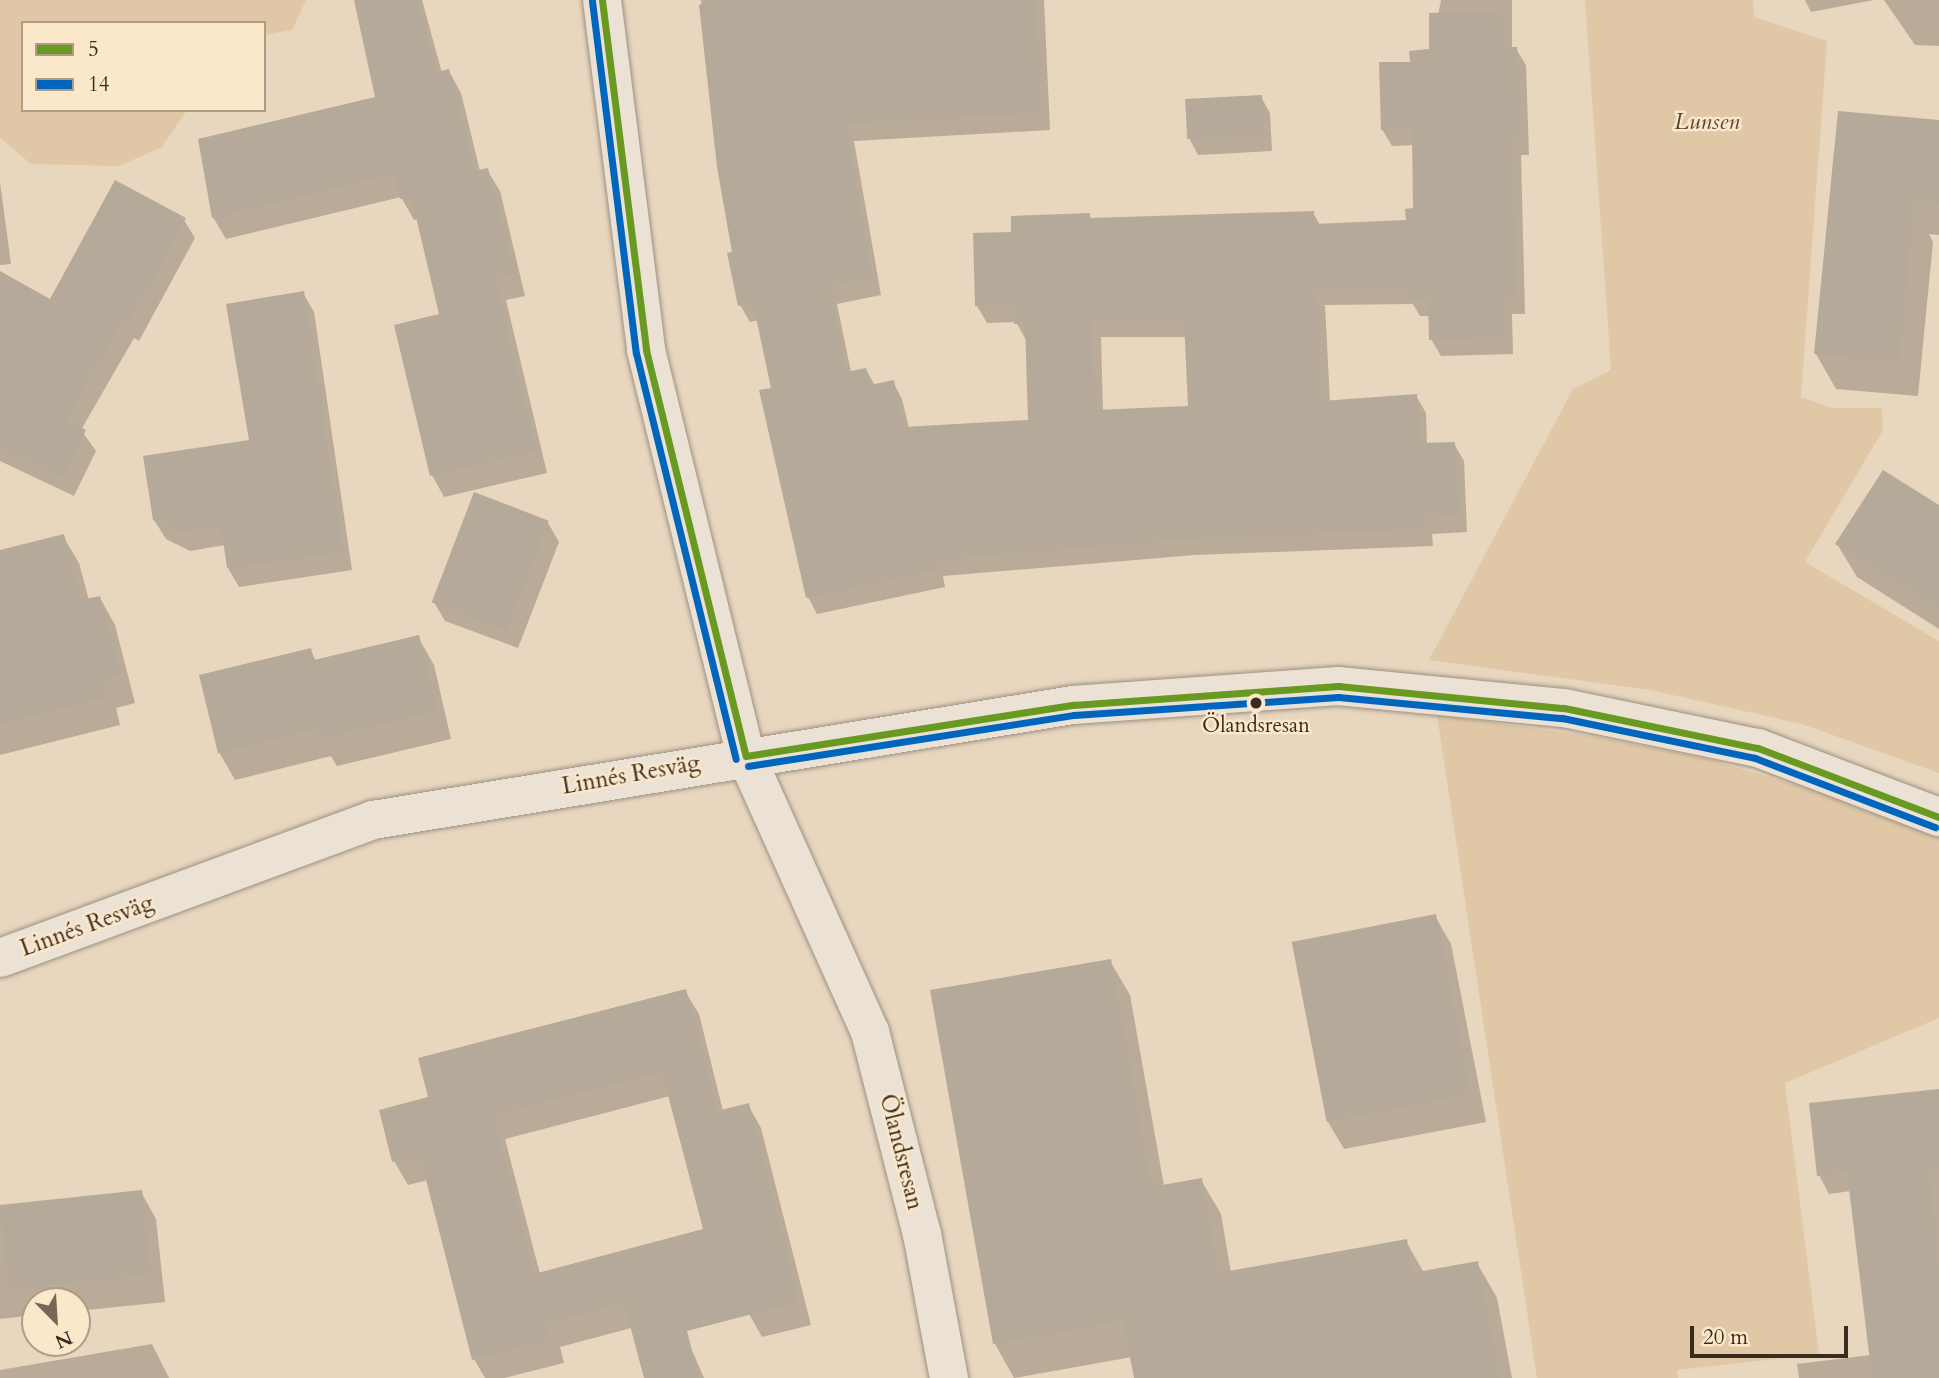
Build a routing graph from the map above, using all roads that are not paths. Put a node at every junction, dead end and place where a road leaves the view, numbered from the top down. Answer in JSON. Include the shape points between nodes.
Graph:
{"nodes":[{"id":1,"x":602,"y":0,"type":"edge"},
{"id":2,"x":746,"y":756,"type":"junction"},
{"id":3,"x":1939,"y":817,"type":"edge"},
{"id":4,"x":0,"y":958,"type":"edge"},
{"id":5,"x":949,"y":1378,"type":"edge"}],
"edges":[{"from":1,"to":2,"type":"street","name":"Ölandsresan","via":[[646,350]]},
{"from":2,"to":3,"type":"street","name":"Linnés Resväg","via":[[1073,705],[1338,686],[1564,708],[1758,748]]},
{"from":2,"to":4,"type":"street","name":"Linnés Resväg","via":[[373,820]]},
{"from":2,"to":5,"type":"street","name":"Ölandsresan","via":[[870,1032],[922,1234]]}]}
